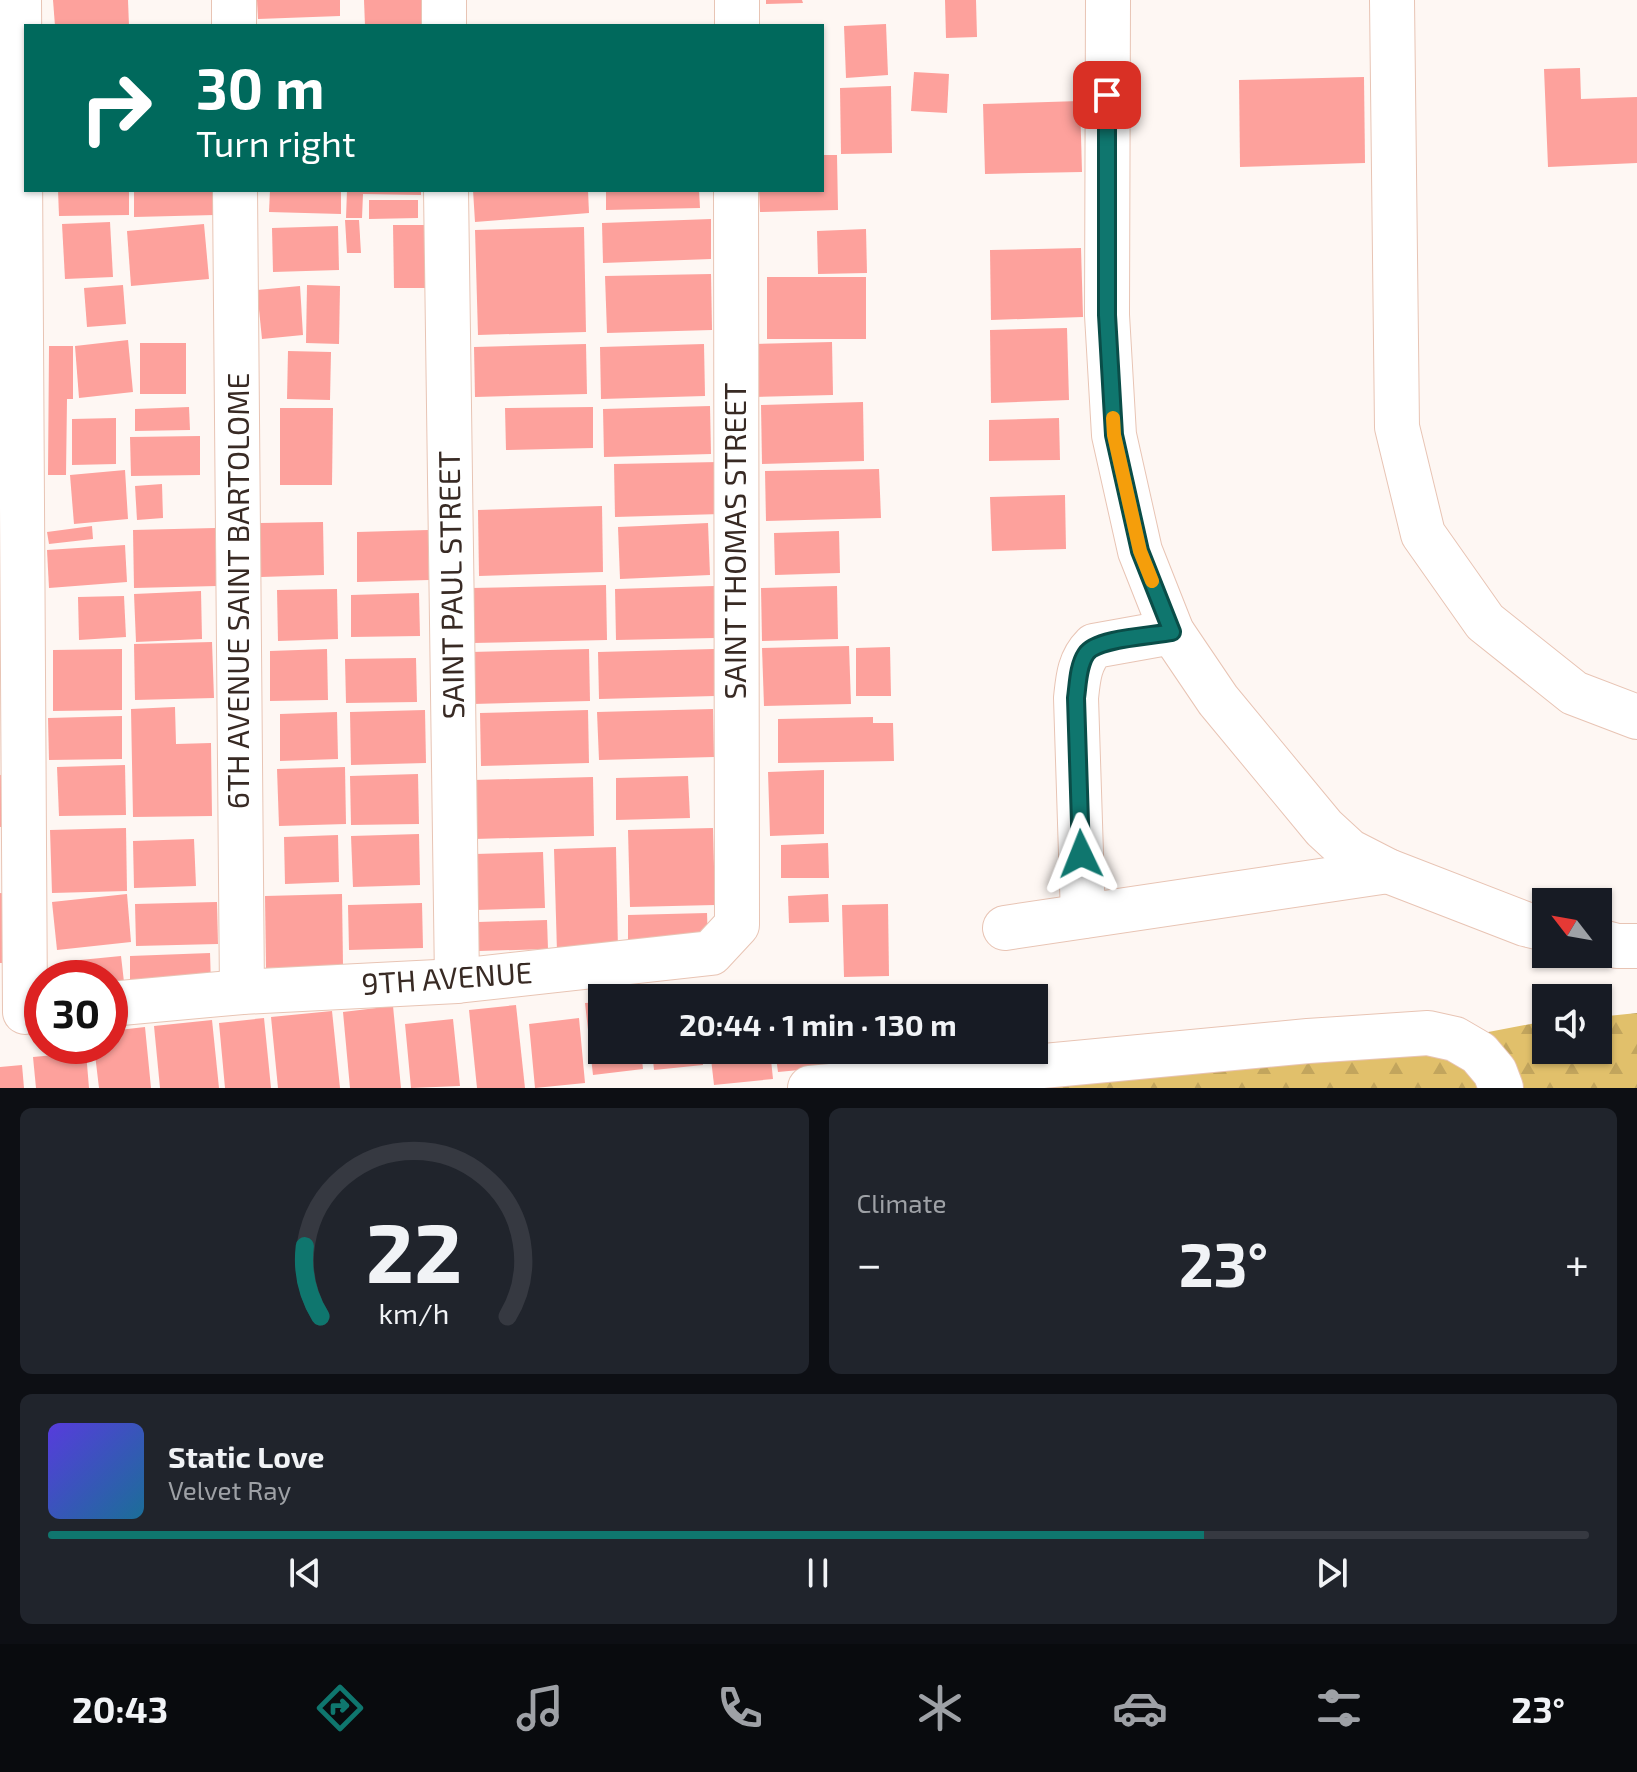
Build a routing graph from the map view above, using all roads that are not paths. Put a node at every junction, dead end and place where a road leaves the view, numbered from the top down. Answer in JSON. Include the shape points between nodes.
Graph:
{"nodes":[{"id":1,"x":19,"y":0,"type":"edge"},
{"id":2,"x":234,"y":0,"type":"edge"},
{"id":3,"x":444,"y":0,"type":"edge"},
{"id":4,"x":737,"y":0,"type":"edge"},
{"id":5,"x":1108,"y":0,"type":"edge"},
{"id":6,"x":1392,"y":0,"type":"edge"},
{"id":7,"x":234,"y":24,"type":"edge"},
{"id":8,"x":444,"y":24,"type":"edge"},
{"id":9,"x":737,"y":24,"type":"edge"},
{"id":10,"x":235,"y":192,"type":"edge"},
{"id":11,"x":446,"y":192,"type":"edge"},
{"id":12,"x":736,"y":192,"type":"edge"},
{"id":13,"x":1172,"y":632,"type":"junction"},
{"id":14,"x":1637,"y":717,"type":"edge"},
{"id":15,"x":1388,"y":871,"type":"junction"},
{"id":16,"x":736,"y":891,"type":"joint"},
{"id":17,"x":1083,"y":916,"type":"junction"},
{"id":18,"x":1532,"y":926,"type":"edge"},
{"id":19,"x":1005,"y":928,"type":"dead end"},
{"id":20,"x":1612,"y":945,"type":"edge"},
{"id":21,"x":1637,"y":946,"type":"edge"},
{"id":22,"x":457,"y":981,"type":"junction"},
{"id":23,"x":242,"y":992,"type":"junction"},
{"id":24,"x":128,"y":1002,"type":"edge"},
{"id":25,"x":22,"y":1012,"type":"edge"},
{"id":26,"x":810,"y":1088,"type":"edge"},
{"id":27,"x":1501,"y":1088,"type":"edge"}],
"edges":[{"from":1,"to":25,"type":"street"},
{"from":2,"to":7,"type":"street"},
{"from":3,"to":8,"type":"street"},
{"from":4,"to":9,"type":"street"},
{"from":5,"to":13,"type":"street","via":[[1107,315],[1114,435],[1140,551]]},
{"from":6,"to":14,"type":"street","via":[[1397,427],[1423,534],[1485,622],[1574,693]]},
{"from":10,"to":23,"type":"street","name":"6TH AVENUE SAINT BARTOLOME"},
{"from":11,"to":22,"type":"street","name":"SAINT PAUL STREET"},
{"from":12,"to":16,"type":"street","name":"SAINT THOMAS STREET"},
{"from":13,"to":15,"type":"street","via":[[1218,700],[1324,828],[1349,851]]},
{"from":13,"to":17,"type":"street","via":[[1094,646],[1079,674]]},
{"from":15,"to":17,"type":"street"},
{"from":15,"to":18,"type":"street"},
{"from":16,"to":22,"type":"street","name":"9TH AVENUE","via":[[737,925],[711,953]]},
{"from":17,"to":19,"type":"street"},
{"from":20,"to":21,"type":"street"},
{"from":22,"to":23,"type":"street","name":"9TH AVENUE"},
{"from":23,"to":24,"type":"street","name":"9TH AVENUE"},
{"from":26,"to":27,"type":"street","via":[[1428,1033],[1455,1039],[1479,1053]]}]}
